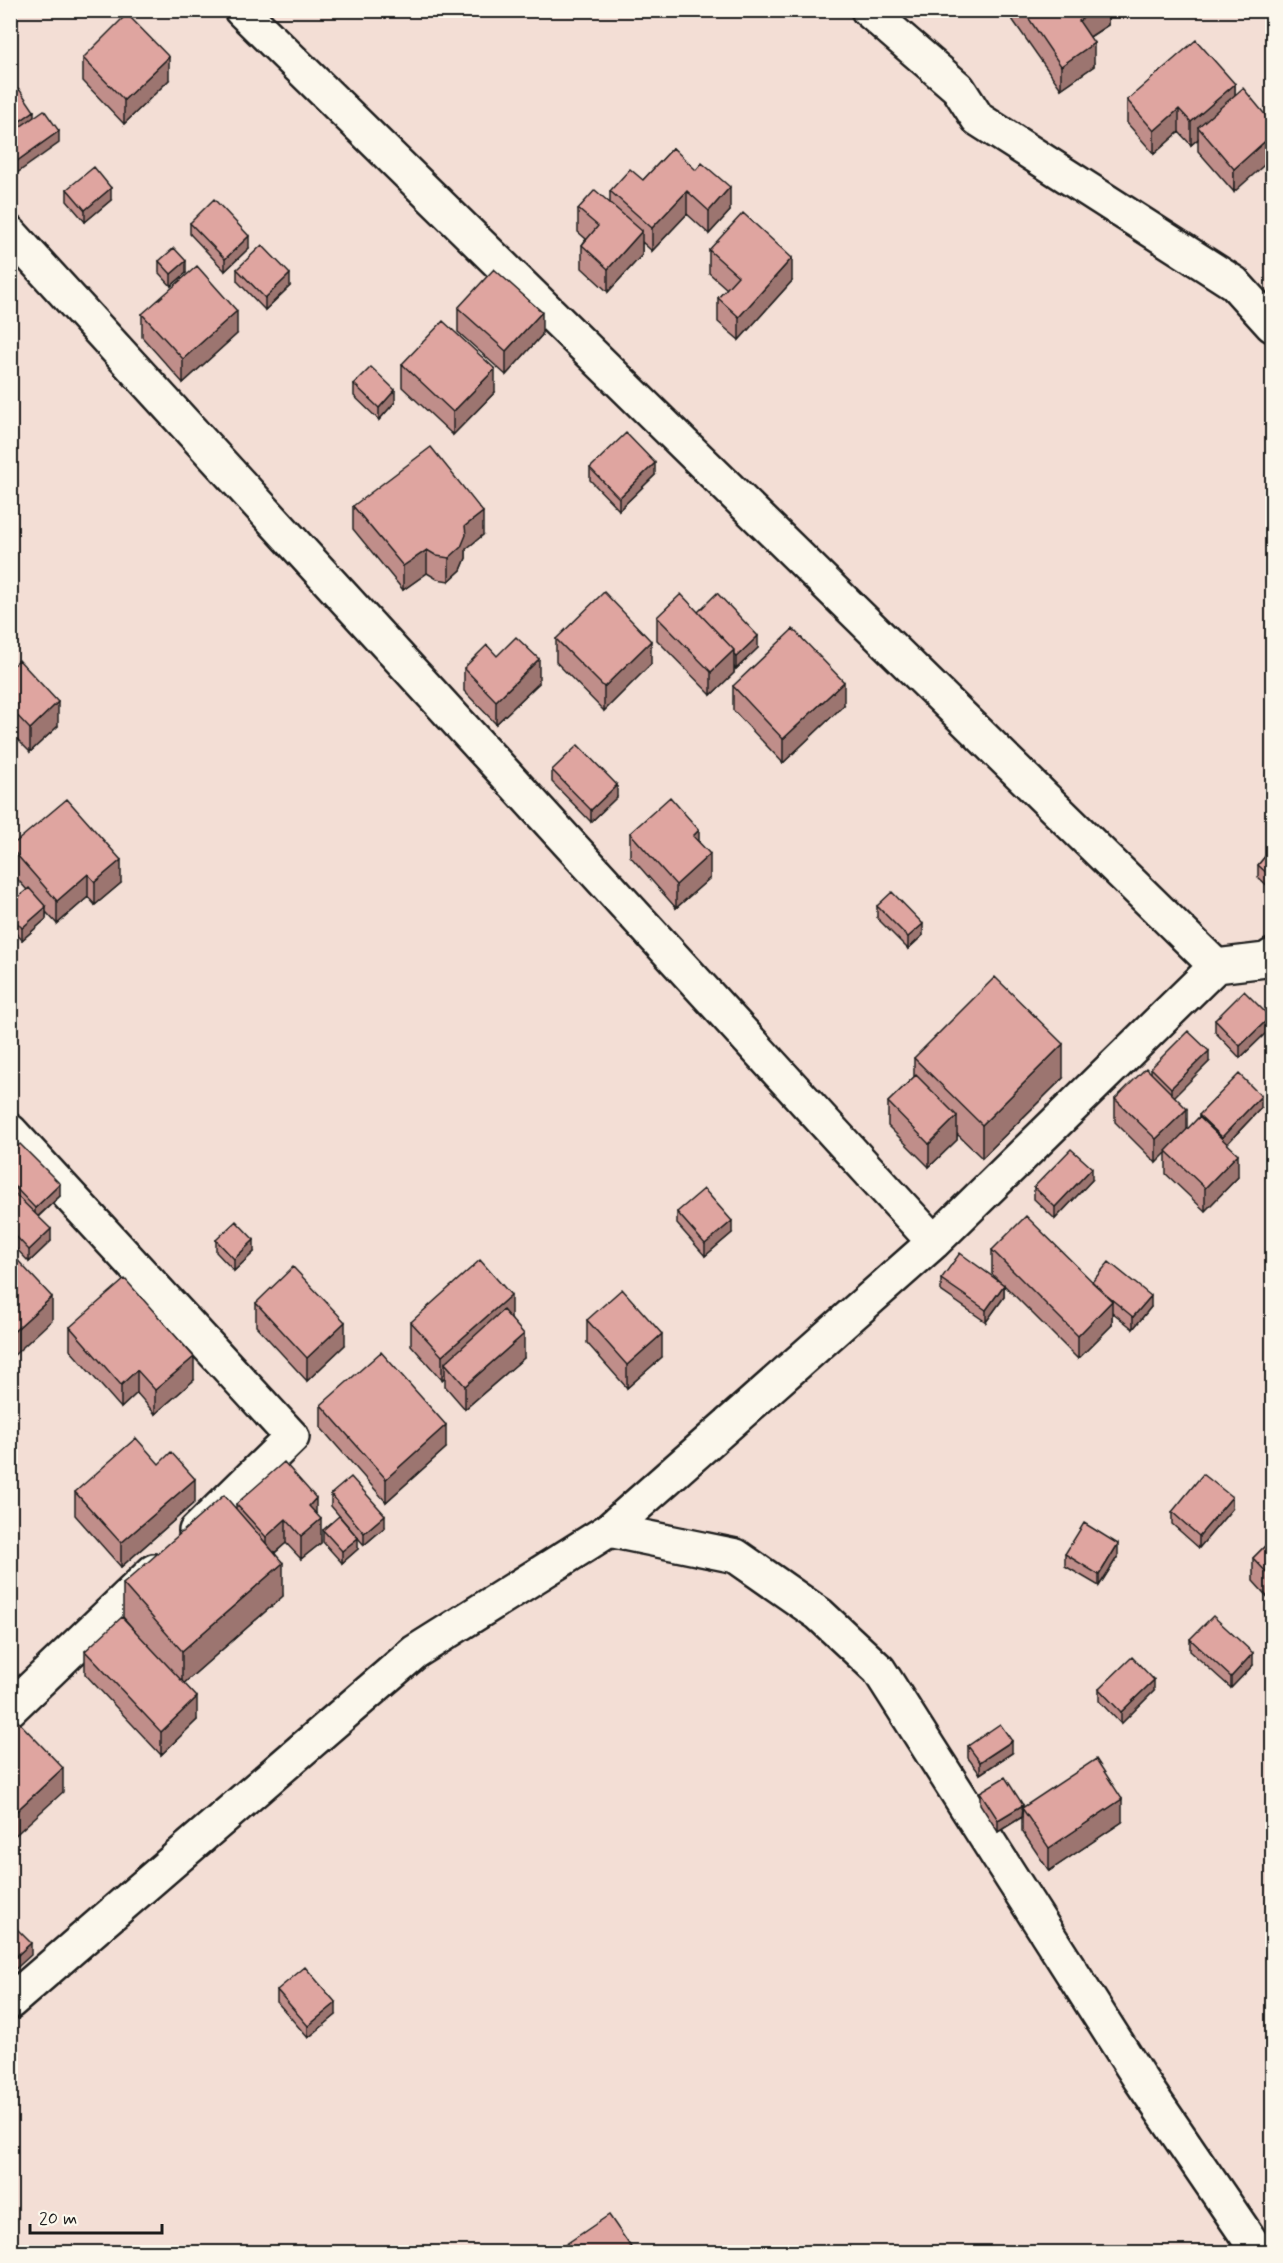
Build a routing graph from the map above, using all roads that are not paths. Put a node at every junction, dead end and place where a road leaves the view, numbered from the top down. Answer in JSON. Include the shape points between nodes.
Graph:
{"nodes":[{"id":1,"x":241,"y":10,"type":"edge"},
{"id":2,"x":868,"y":10,"type":"edge"},
{"id":3,"x":10,"y":233,"type":"edge"},
{"id":4,"x":1272,"y":325,"type":"edge"},
{"id":5,"x":1270,"y":961,"type":"edge"},
{"id":6,"x":1216,"y":966,"type":"junction"},
{"id":7,"x":10,"y":1131,"type":"edge"},
{"id":8,"x":934,"y":1242,"type":"junction"},
{"id":9,"x":609,"y":1530,"type":"junction"},
{"id":10,"x":10,"y":1709,"type":"edge"},
{"id":11,"x":10,"y":2002,"type":"edge"},
{"id":12,"x":1258,"y":2253,"type":"edge"}],
"edges":[{"from":1,"to":6,"type":"street"},
{"from":2,"to":4,"type":"street","via":[[958,88],[978,119],[1234,283]]},
{"from":3,"to":8,"type":"street"},
{"from":5,"to":6,"type":"street"},
{"from":6,"to":8,"type":"street"},
{"from":7,"to":10,"type":"street","via":[[292,1437]]},
{"from":8,"to":9,"type":"street"},
{"from":9,"to":11,"type":"street","via":[[415,1652]]},
{"from":9,"to":12,"type":"street","via":[[736,1556],[819,1614],[879,1670],[1134,2069]]}]}
